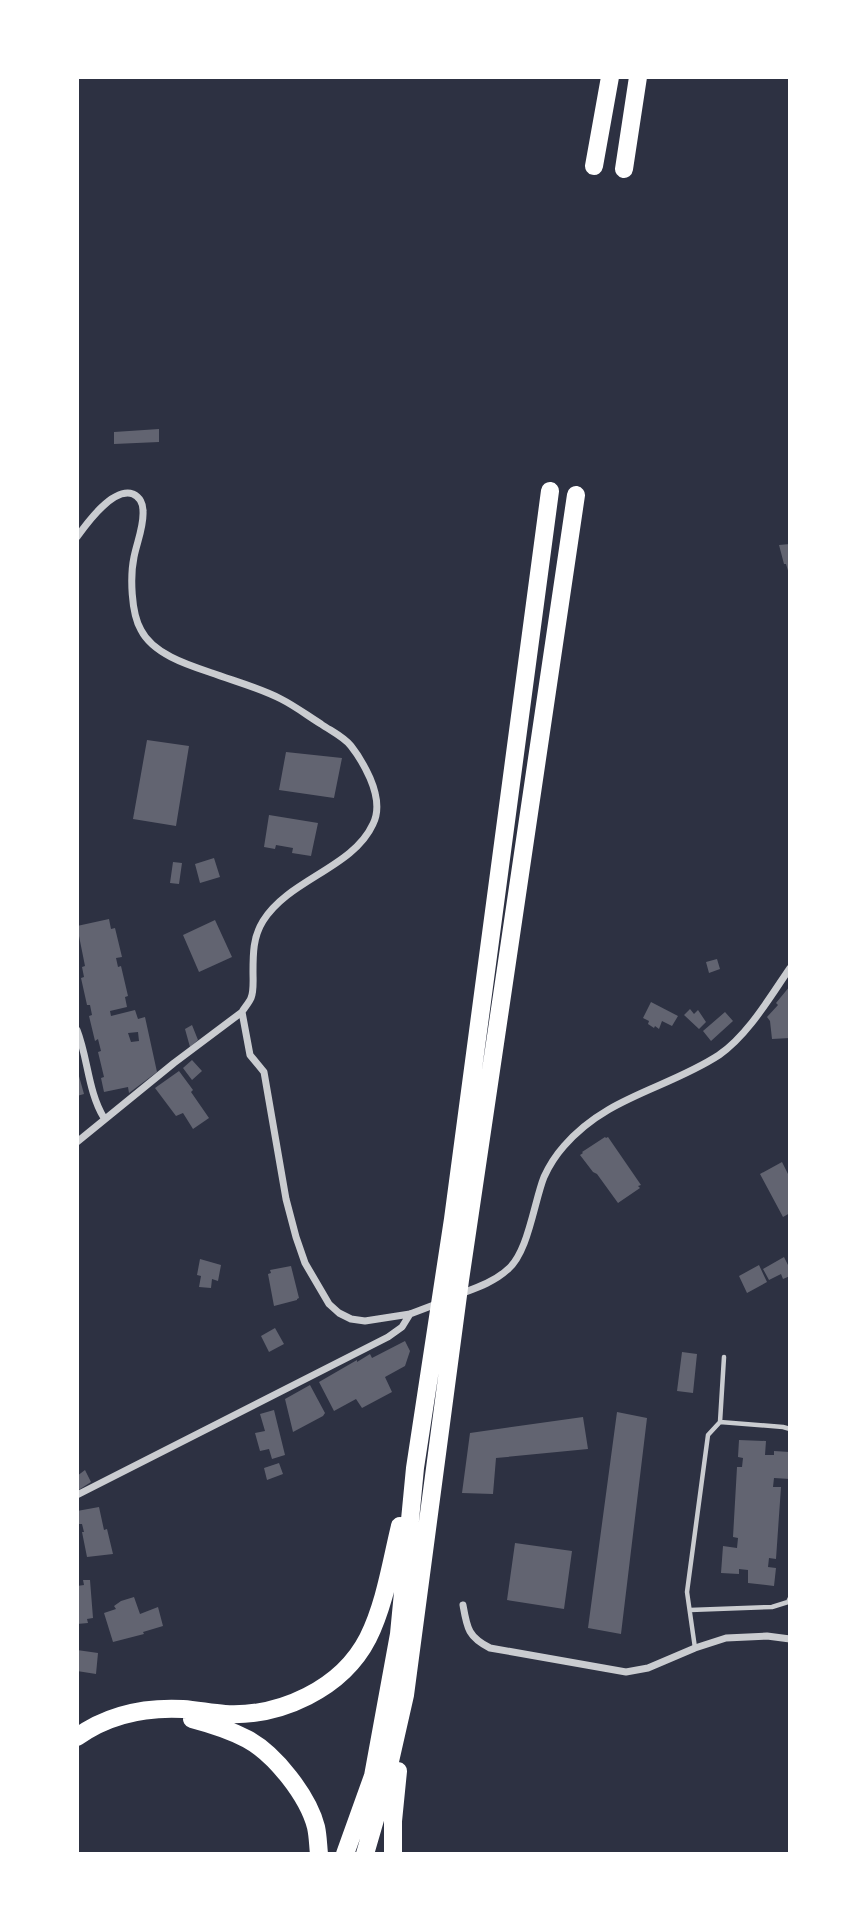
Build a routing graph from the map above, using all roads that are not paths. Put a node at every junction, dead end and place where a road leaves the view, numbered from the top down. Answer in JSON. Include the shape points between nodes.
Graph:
{"nodes":[{"id":1,"x":610,"y":77,"type":"edge"},
{"id":2,"x":638,"y":77,"type":"edge"},
{"id":3,"x":594,"y":166,"type":"dead end"},
{"id":4,"x":624,"y":169,"type":"dead end"},
{"id":5,"x":550,"y":491,"type":"dead end"},
{"id":6,"x":576,"y":495,"type":"dead end"},
{"id":7,"x":77,"y":537,"type":"edge"},
{"id":8,"x":790,"y":968,"type":"edge"},
{"id":9,"x":242,"y":1012,"type":"junction"},
{"id":10,"x":77,"y":1030,"type":"edge"},
{"id":11,"x":104,"y":1118,"type":"junction"},
{"id":12,"x":77,"y":1142,"type":"edge"},
{"id":13,"x":452,"y":1281,"type":"junction"},
{"id":14,"x":410,"y":1314,"type":"junction"},
{"id":15,"x":442,"y":1351,"type":"junction"},
{"id":16,"x":724,"y":1357,"type":"dead end"},
{"id":17,"x":720,"y":1422,"type":"junction"},
{"id":18,"x":790,"y":1429,"type":"edge"},
{"id":19,"x":415,"y":1468,"type":"junction"},
{"id":20,"x":77,"y":1495,"type":"edge"},
{"id":21,"x":790,"y":1598,"type":"edge"},
{"id":22,"x":463,"y":1605,"type":"dead end"},
{"id":23,"x":690,"y":1610,"type":"junction"},
{"id":24,"x":790,"y":1639,"type":"edge"},
{"id":25,"x":695,"y":1648,"type":"junction"},
{"id":26,"x":405,"y":1695,"type":"junction"},
{"id":27,"x":151,"y":1709,"type":"junction"},
{"id":28,"x":77,"y":1737,"type":"edge"},
{"id":29,"x":319,"y":1854,"type":"edge"},
{"id":30,"x":345,"y":1854,"type":"edge"},
{"id":31,"x":365,"y":1854,"type":"edge"},
{"id":32,"x":393,"y":1854,"type":"edge"}],
"edges":[{"from":1,"to":3,"type":"highway"},
{"from":2,"to":4,"type":"highway"},
{"from":5,"to":13,"type":"highway"},
{"from":6,"to":13,"type":"highway"},
{"from":7,"to":9,"type":"street","via":[[117,495],[134,494],[140,499],[143,522],[132,585],[140,630],[150,643],[192,666],[280,698],[327,728],[350,743],[374,789],[374,822],[364,839],[278,904],[264,920],[253,952],[251,999]]},
{"from":8,"to":14,"type":"street","via":[[760,1012],[721,1053],[601,1112],[565,1145],[544,1177],[524,1242],[510,1269]]},
{"from":9,"to":11,"type":"street"},
{"from":9,"to":14,"type":"street","via":[[250,1055],[264,1072],[296,1237],[318,1287],[329,1304],[351,1319]]},
{"from":10,"to":11,"type":"street"},
{"from":11,"to":12,"type":"street"},
{"from":13,"to":15,"type":"highway"},
{"from":14,"to":20,"type":"street","via":[[388,1337]]},
{"from":15,"to":19,"type":"highway"},
{"from":15,"to":26,"type":"highway"},
{"from":16,"to":17,"type":"lane"},
{"from":17,"to":18,"type":"lane"},
{"from":17,"to":23,"type":"lane","via":[[708,1435],[687,1592]]},
{"from":19,"to":27,"type":"highway","via":[[378,1614],[360,1650],[335,1677],[314,1692],[252,1713]]},
{"from":19,"to":30,"type":"highway","via":[[396,1647],[373,1776]]},
{"from":21,"to":23,"type":"lane","via":[[772,1607]]},
{"from":22,"to":25,"type":"street","via":[[466,1626],[475,1641],[490,1648],[625,1672],[648,1668]]},
{"from":23,"to":25,"type":"lane"},
{"from":24,"to":25,"type":"street","via":[[726,1638]]},
{"from":26,"to":31,"type":"highway"},
{"from":26,"to":32,"type":"highway"},
{"from":27,"to":28,"type":"highway","via":[[109,1719]]},
{"from":27,"to":29,"type":"highway","via":[[224,1728],[275,1760],[298,1788],[315,1825]]}]}
